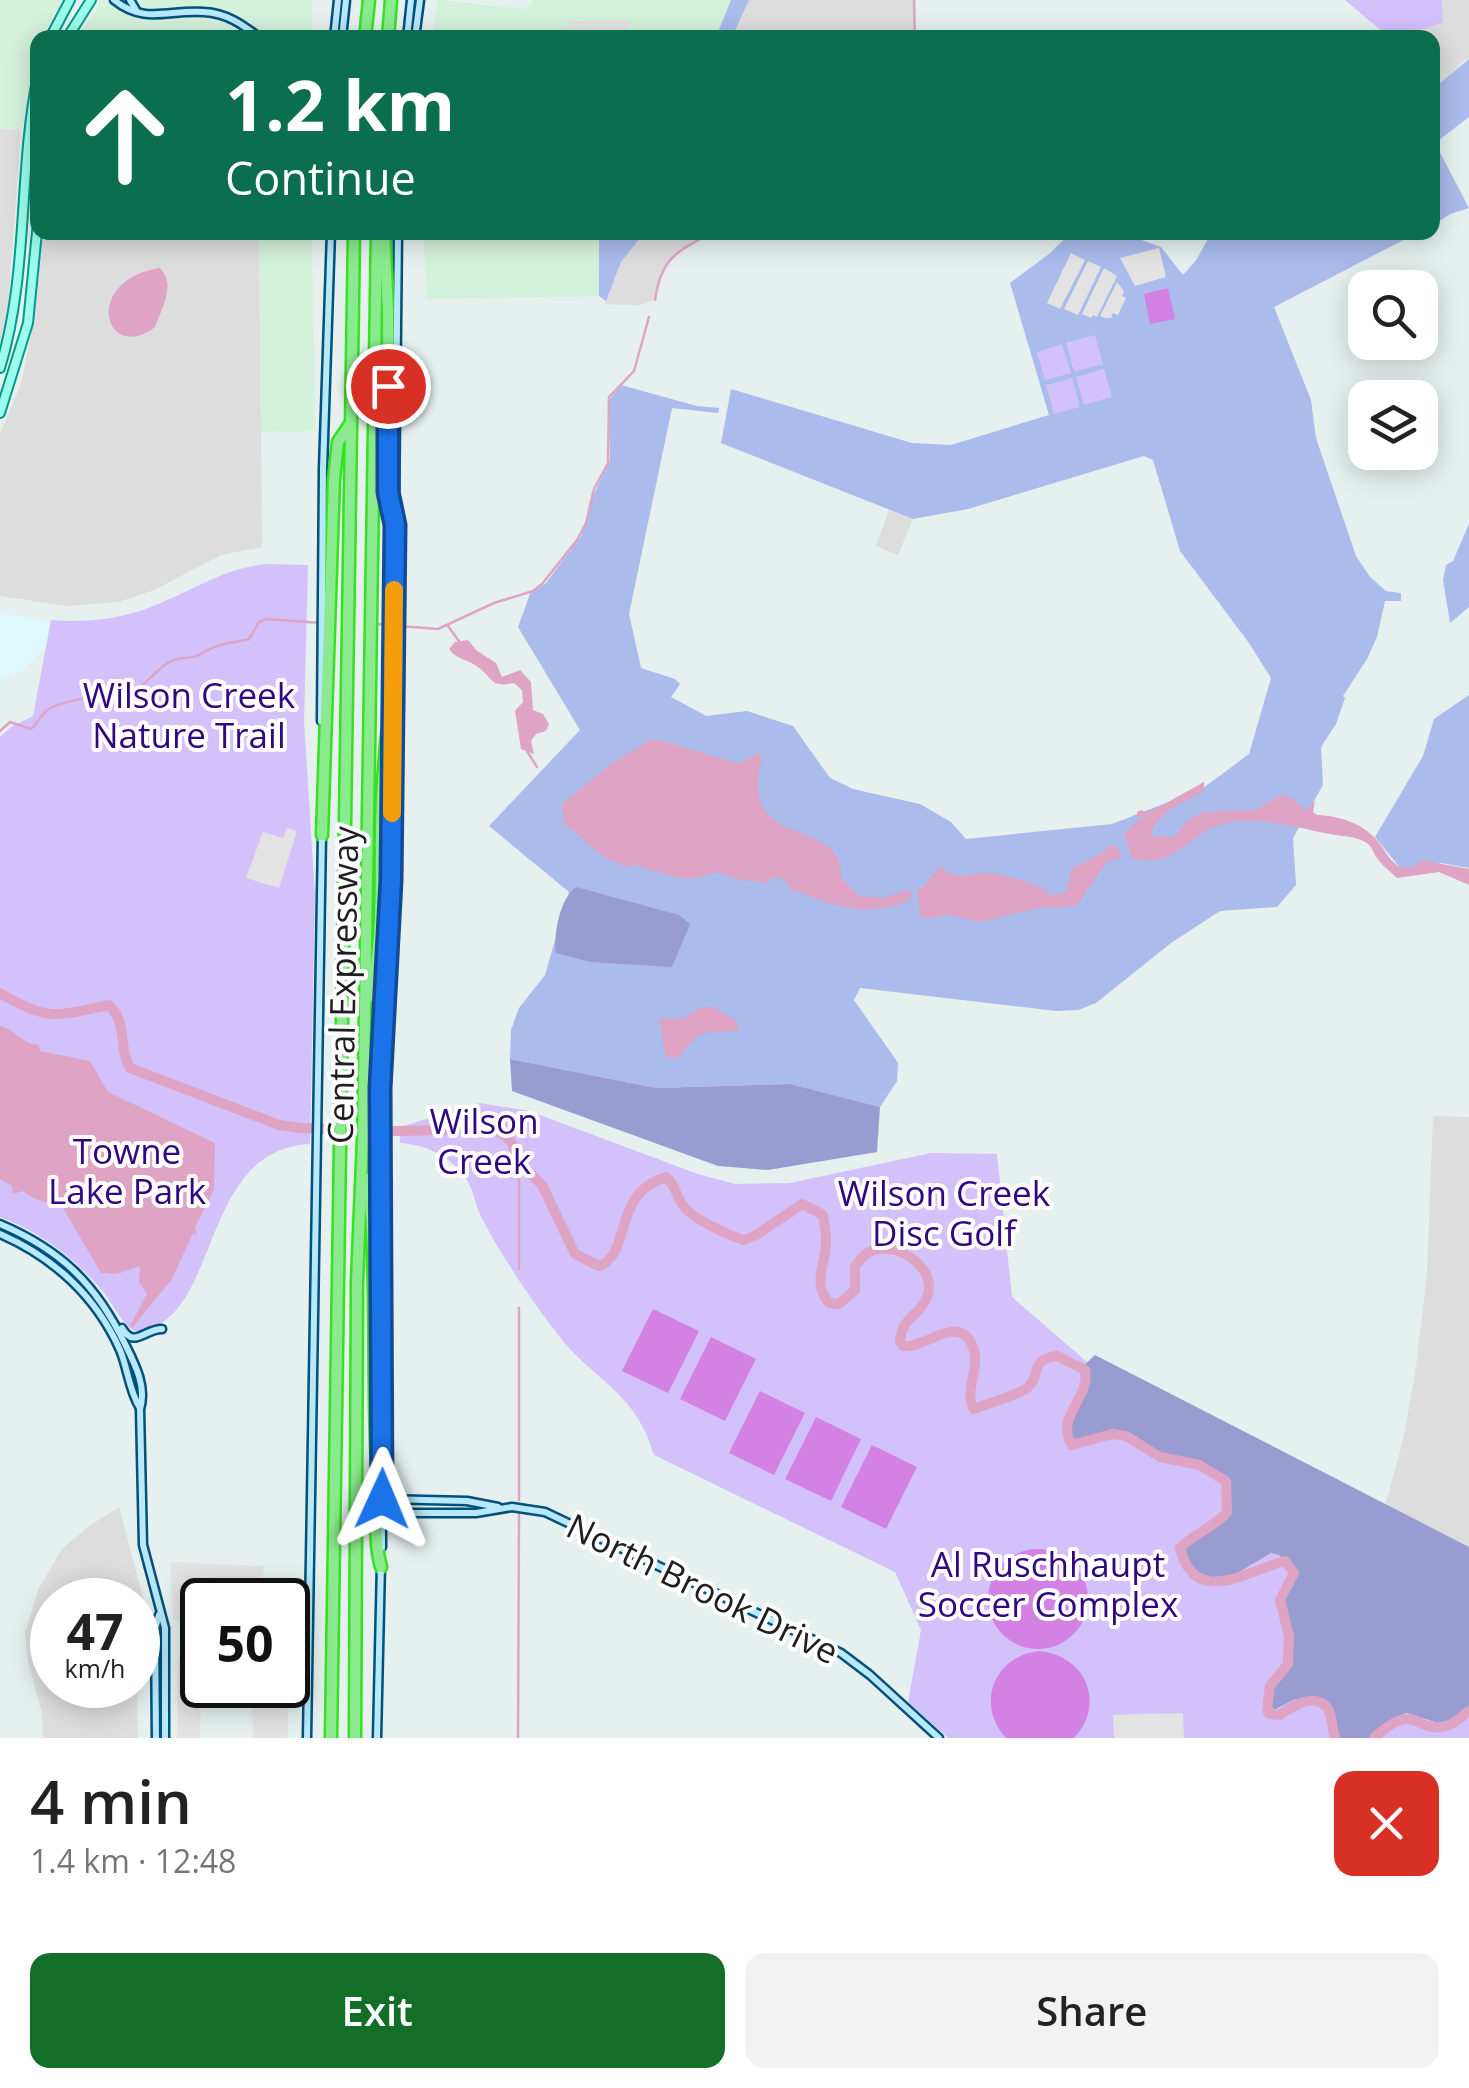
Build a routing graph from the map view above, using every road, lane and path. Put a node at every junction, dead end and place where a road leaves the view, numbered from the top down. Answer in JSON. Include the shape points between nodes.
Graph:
{"nodes":[{"id":1,"x":70,"y":0,"type":"edge"},
{"id":2,"x":91,"y":0,"type":"edge"},
{"id":3,"x":114,"y":0,"type":"edge"},
{"id":4,"x":130,"y":0,"type":"edge"},
{"id":5,"x":338,"y":0,"type":"edge"},
{"id":6,"x":346,"y":0,"type":"edge"},
{"id":7,"x":369,"y":0,"type":"edge"},
{"id":8,"x":392,"y":0,"type":"edge"},
{"id":9,"x":411,"y":0,"type":"edge"},
{"id":10,"x":420,"y":0,"type":"edge"},
{"id":11,"x":136,"y":10,"type":"junction"},
{"id":12,"x":54,"y":30,"type":"edge"},
{"id":13,"x":72,"y":30,"type":"edge"},
{"id":14,"x":249,"y":30,"type":"edge"},
{"id":15,"x":335,"y":30,"type":"edge"},
{"id":16,"x":343,"y":30,"type":"edge"},
{"id":17,"x":366,"y":30,"type":"edge"},
{"id":18,"x":389,"y":30,"type":"edge"},
{"id":19,"x":408,"y":30,"type":"edge"},
{"id":20,"x":416,"y":30,"type":"edge"},
{"id":21,"x":30,"y":160,"type":"edge"},
{"id":22,"x":36,"y":240,"type":"edge"},
{"id":23,"x":329,"y":240,"type":"edge"},
{"id":24,"x":354,"y":240,"type":"edge"},
{"id":25,"x":381,"y":240,"type":"edge"},
{"id":26,"x":382,"y":240,"type":"edge"},
{"id":27,"x":398,"y":240,"type":"edge"},
{"id":28,"x":0,"y":368,"type":"edge"},
{"id":29,"x":0,"y":414,"type":"edge"},
{"id":30,"x":351,"y":424,"type":"junction"},
{"id":31,"x":395,"y":525,"type":"junction"},
{"id":32,"x":324,"y":609,"type":"junction"},
{"id":33,"x":394,"y":708,"type":"junction"},
{"id":34,"x":322,"y":836,"type":"joint"},
{"id":35,"x":365,"y":1016,"type":"junction"},
{"id":36,"x":371,"y":1197,"type":"junction"},
{"id":37,"x":0,"y":1227,"type":"edge"},
{"id":38,"x":91,"y":1287,"type":"junction"},
{"id":39,"x":162,"y":1329,"type":"dead end"},
{"id":40,"x":140,"y":1410,"type":"junction"},
{"id":41,"x":382,"y":1499,"type":"junction"},
{"id":42,"x":441,"y":1500,"type":"junction"},
{"id":43,"x":499,"y":1507,"type":"junction"},
{"id":44,"x":382,"y":1513,"type":"junction"},
{"id":45,"x":442,"y":1514,"type":"junction"},
{"id":46,"x":381,"y":1567,"type":"junction"},
{"id":47,"x":150,"y":1578,"type":"edge"},
{"id":48,"x":160,"y":1616,"type":"edge"},
{"id":49,"x":156,"y":1708,"type":"edge"},
{"id":50,"x":156,"y":1738,"type":"edge"},
{"id":51,"x":165,"y":1738,"type":"edge"},
{"id":52,"x":306,"y":1738,"type":"edge"},
{"id":53,"x":332,"y":1738,"type":"edge"},
{"id":54,"x":354,"y":1738,"type":"edge"},
{"id":55,"x":377,"y":1738,"type":"edge"},
{"id":56,"x":939,"y":1738,"type":"edge"}],
"edges":[{"from":1,"to":12,"type":"main road"},
{"from":2,"to":13,"type":"main road"},
{"from":3,"to":11,"type":"main road"},
{"from":4,"to":11,"type":"main road"},
{"from":5,"to":15,"type":"main road"},
{"from":6,"to":16,"type":"main road"},
{"from":7,"to":17,"type":"highway"},
{"from":8,"to":18,"type":"highway"},
{"from":9,"to":19,"type":"main road"},
{"from":10,"to":20,"type":"main road"},
{"from":11,"to":14,"type":"main road","via":[[151,16],[219,14]]},
{"from":21,"to":28,"type":"main road","via":[[14,311]]},
{"from":22,"to":29,"type":"main road","via":[[26,334]]},
{"from":23,"to":32,"type":"main road"},
{"from":24,"to":30,"type":"highway","name":"Central Expressway"},
{"from":25,"to":35,"type":"highway","name":"Central Expressway"},
{"from":26,"to":31,"type":"highway","via":[[388,492]]},
{"from":27,"to":31,"type":"main road"},
{"from":30,"to":32,"type":"highway","via":[[338,442]]},
{"from":30,"to":53,"type":"highway","name":"Central Expressway"},
{"from":31,"to":33,"type":"main road"},
{"from":32,"to":34,"type":"highway"},
{"from":33,"to":35,"type":"highway","via":[[381,788],[377,956]]},
{"from":33,"to":36,"type":"main road","via":[[391,880]]},
{"from":34,"to":52,"type":"main road"},
{"from":35,"to":36,"type":"highway","name":"Central Expressway","via":[[363,1138]]},
{"from":36,"to":41,"type":"main road"},
{"from":36,"to":46,"type":"highway"},
{"from":36,"to":54,"type":"highway","name":"Central Expressway","via":[[357,1281]]},
{"from":37,"to":38,"type":"main road","via":[[50,1251]]},
{"from":37,"to":40,"type":"main road","via":[[52,1263],[96,1308],[120,1351]]},
{"from":38,"to":39,"type":"main road","via":[[129,1338]]},
{"from":38,"to":40,"type":"main road","via":[[132,1356],[144,1399]]},
{"from":40,"to":47,"type":"main road","via":[[142,1545]]},
{"from":41,"to":42,"type":"main road","name":"North Brook Drive"},
{"from":41,"to":44,"type":"main road"},
{"from":42,"to":43,"type":"main road","name":"North Brook Drive"},
{"from":42,"to":45,"type":"main road"},
{"from":43,"to":45,"type":"main road","name":"North Brook Drive"},
{"from":43,"to":56,"type":"main road","name":"North Brook Drive","via":[[563,1519],[834,1649]]},
{"from":44,"to":45,"type":"main road","name":"North Brook Drive"},
{"from":44,"to":46,"type":"main road"},
{"from":46,"to":55,"type":"main road"},
{"from":48,"to":51,"type":"main road"},
{"from":49,"to":50,"type":"main road"}]}
